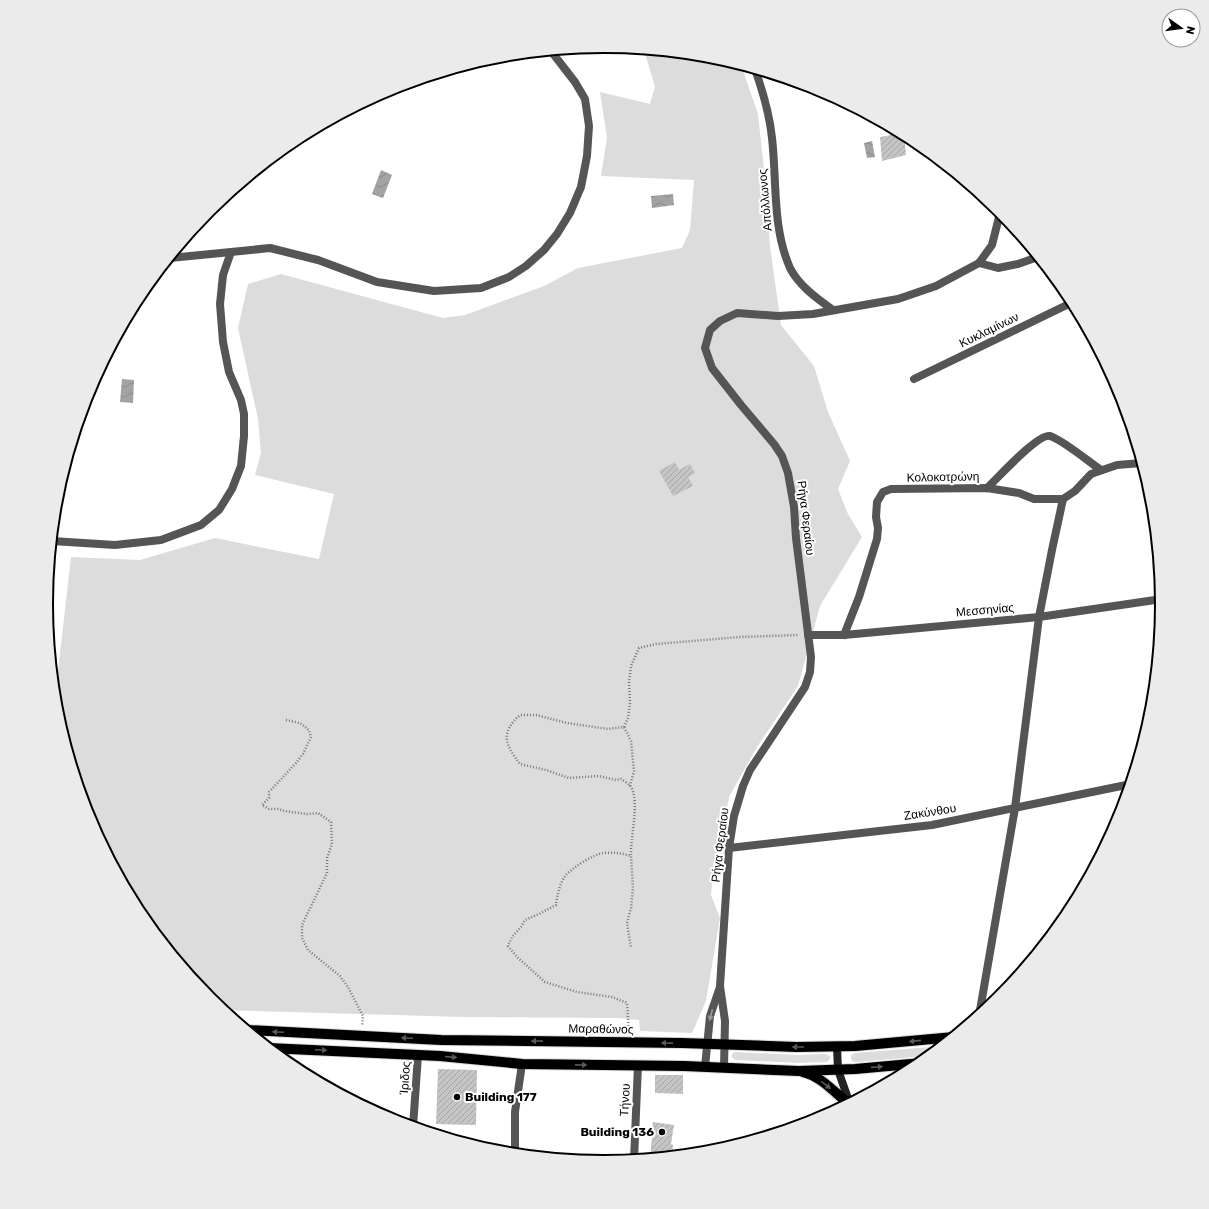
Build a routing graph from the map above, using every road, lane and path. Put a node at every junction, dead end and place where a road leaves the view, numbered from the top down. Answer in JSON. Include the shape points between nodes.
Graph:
{"nodes":[{"id":1,"x":555,"y":56,"type":"edge"},
{"id":2,"x":757,"y":75,"type":"edge"},
{"id":3,"x":998,"y":220,"type":"edge"},
{"id":4,"x":231,"y":252,"type":"junction"},
{"id":5,"x":177,"y":257,"type":"edge"},
{"id":6,"x":1033,"y":259,"type":"edge"},
{"id":7,"x":979,"y":264,"type":"junction"},
{"id":8,"x":1067,"y":305,"type":"edge"},
{"id":9,"x":834,"y":310,"type":"junction"},
{"id":10,"x":914,"y":379,"type":"dead end"},
{"id":11,"x":1137,"y":463,"type":"edge"},
{"id":12,"x":1101,"y":470,"type":"junction"},
{"id":13,"x":988,"y":488,"type":"junction"},
{"id":14,"x":1063,"y":499,"type":"junction"},
{"id":15,"x":57,"y":541,"type":"edge"},
{"id":16,"x":1156,"y":600,"type":"edge"},
{"id":17,"x":1040,"y":617,"type":"junction"},
{"id":18,"x":808,"y":635,"type":"junction"},
{"id":19,"x":844,"y":635,"type":"junction"},
{"id":20,"x":286,"y":720,"type":"dead end"},
{"id":21,"x":624,"y":727,"type":"junction"},
{"id":22,"x":1126,"y":785,"type":"edge"},
{"id":23,"x":630,"y":786,"type":"junction"},
{"id":24,"x":1016,"y":808,"type":"junction"},
{"id":25,"x":729,"y":848,"type":"junction"},
{"id":26,"x":631,"y":856,"type":"junction"},
{"id":27,"x":631,"y":948,"type":"dead end"},
{"id":28,"x":720,"y":986,"type":"junction"},
{"id":29,"x":981,"y":1007,"type":"edge"},
{"id":30,"x":255,"y":1030,"type":"edge"},
{"id":31,"x":360,"y":1036,"type":"junction"},
{"id":32,"x":945,"y":1038,"type":"edge"},
{"id":33,"x":630,"y":1042,"type":"junction"},
{"id":34,"x":706,"y":1044,"type":"junction"},
{"id":35,"x":726,"y":1045,"type":"junction"},
{"id":36,"x":837,"y":1047,"type":"junction"},
{"id":37,"x":284,"y":1053,"type":"edge"},
{"id":38,"x":418,"y":1055,"type":"junction"},
{"id":39,"x":522,"y":1064,"type":"junction"},
{"id":40,"x":909,"y":1064,"type":"edge"},
{"id":41,"x":638,"y":1066,"type":"junction"},
{"id":42,"x":705,"y":1067,"type":"junction"},
{"id":43,"x":724,"y":1067,"type":"junction"},
{"id":44,"x":838,"y":1070,"type":"junction"},
{"id":45,"x":799,"y":1071,"type":"junction"},
{"id":46,"x":847,"y":1099,"type":"edge"},
{"id":47,"x":845,"y":1101,"type":"edge"},
{"id":48,"x":413,"y":1122,"type":"edge"},
{"id":49,"x":515,"y":1148,"type":"edge"},
{"id":50,"x":634,"y":1155,"type":"edge"}],
"edges":[{"from":1,"to":4,"type":"street","via":[[585,99],[589,126],[581,187],[570,213],[557,234],[544,250],[509,277],[481,288],[434,291],[377,282],[318,260],[270,248]]},
{"from":2,"to":9,"type":"street","name":"Απόλλωνος","via":[[772,136],[779,232],[791,268],[811,294]]},
{"from":3,"to":7,"type":"street","name":"Ρήγα Φεραίου","via":[[992,245]]},
{"from":4,"to":5,"type":"street"},
{"from":4,"to":15,"type":"street","via":[[223,275],[220,304],[223,342],[229,372],[244,414],[241,466],[232,490],[219,510],[201,525],[161,540],[115,546]]},
{"from":6,"to":7,"type":"street","via":[[998,268]]},
{"from":7,"to":9,"type":"street","name":"Ρήγα Φεραίου","via":[[936,286],[898,299]]},
{"from":8,"to":10,"type":"street","name":"Κυκλαμίνων"},
{"from":9,"to":18,"type":"street","name":"Ρήγα Φεραίου","via":[[778,316],[737,313],[720,321],[710,330],[705,348],[712,368],[782,456],[794,507]]},
{"from":11,"to":12,"type":"street","via":[[1117,465]]},
{"from":12,"to":13,"type":"street","via":[[1049,436],[1042,436]]},
{"from":12,"to":14,"type":"street","via":[[1091,474],[1075,491]]},
{"from":13,"to":14,"type":"street","name":"Κολοκοτρώνη","via":[[1034,499]]},
{"from":13,"to":19,"type":"street","name":"Κολοκοτρώνη","via":[[891,489],[884,492],[877,502],[877,539]]},
{"from":14,"to":17,"type":"street"},
{"from":16,"to":17,"type":"street","name":"Μεσσηνίας"},
{"from":17,"to":19,"type":"street","name":"Μεσσηνίας"},
{"from":17,"to":24,"type":"street"},
{"from":18,"to":19,"type":"street","name":"Μεσσηνίας"},
{"from":18,"to":21,"type":"path","via":[[739,637],[656,644],[640,648],[631,666],[630,703]]},
{"from":18,"to":25,"type":"street","name":"Ρήγα Φεραίου","via":[[811,657],[805,687],[758,757],[742,786]]},
{"from":20,"to":31,"type":"path","via":[[300,723],[309,730],[311,737],[296,764],[268,792],[268,798],[262,805],[284,812],[318,813],[331,822],[332,844],[327,858],[327,873],[302,925],[302,938],[308,950],[340,976],[348,987],[363,1016]]},
{"from":21,"to":23,"type":"path","via":[[631,741],[634,771]]},
{"from":21,"to":23,"type":"path","via":[[608,729],[536,715],[520,715],[511,723],[506,736],[508,747],[520,764],[570,778],[599,776],[621,779]]},
{"from":22,"to":24,"type":"street","name":"Ζακύνθου"},
{"from":23,"to":26,"type":"path","via":[[634,794]]},
{"from":24,"to":25,"type":"street","name":"Ζακύνθου","via":[[932,825]]},
{"from":24,"to":29,"type":"street"},
{"from":25,"to":28,"type":"street","name":"Ρήγα Φεραίου"},
{"from":26,"to":27,"type":"path","via":[[633,888],[627,923]]},
{"from":26,"to":33,"type":"path","via":[[602,853],[581,863],[565,876],[556,905],[525,920],[508,946],[545,982],[577,992],[612,997],[627,1003]]},
{"from":28,"to":34,"type":"street","one_way":true,"via":[[710,1016]]},
{"from":28,"to":35,"type":"street","via":[[726,1021]]},
{"from":31,"to":30,"type":"main road","name":"Μαραθώνος","one_way":true},
{"from":33,"to":31,"type":"main road","name":"Μαραθώνος","one_way":true,"via":[[441,1040]]},
{"from":32,"to":36,"type":"main road","name":"Μαραθώνος","one_way":true},
{"from":34,"to":33,"type":"main road","name":"Μαραθώνος","one_way":true},
{"from":34,"to":35,"type":"main road","name":"Μαραθώνος"},
{"from":34,"to":42,"type":"street"},
{"from":36,"to":35,"type":"main road","name":"Μαραθώνος","one_way":true},
{"from":35,"to":43,"type":"street"},
{"from":36,"to":44,"type":"main road"},
{"from":37,"to":38,"type":"main road","one_way":true},
{"from":38,"to":39,"type":"main road","one_way":true},
{"from":38,"to":48,"type":"street","name":"Ίριδος"},
{"from":39,"to":41,"type":"main road","one_way":true},
{"from":39,"to":49,"type":"street","via":[[514,1112]]},
{"from":44,"to":40,"type":"main road","one_way":true},
{"from":41,"to":42,"type":"main road"},
{"from":41,"to":50,"type":"street","name":"Τήνου"},
{"from":42,"to":43,"type":"main road"},
{"from":43,"to":45,"type":"main road"},
{"from":44,"to":45,"type":"main road"},
{"from":44,"to":46,"type":"main road"},
{"from":45,"to":47,"type":"main road","one_way":true,"via":[[810,1073]]}]}
